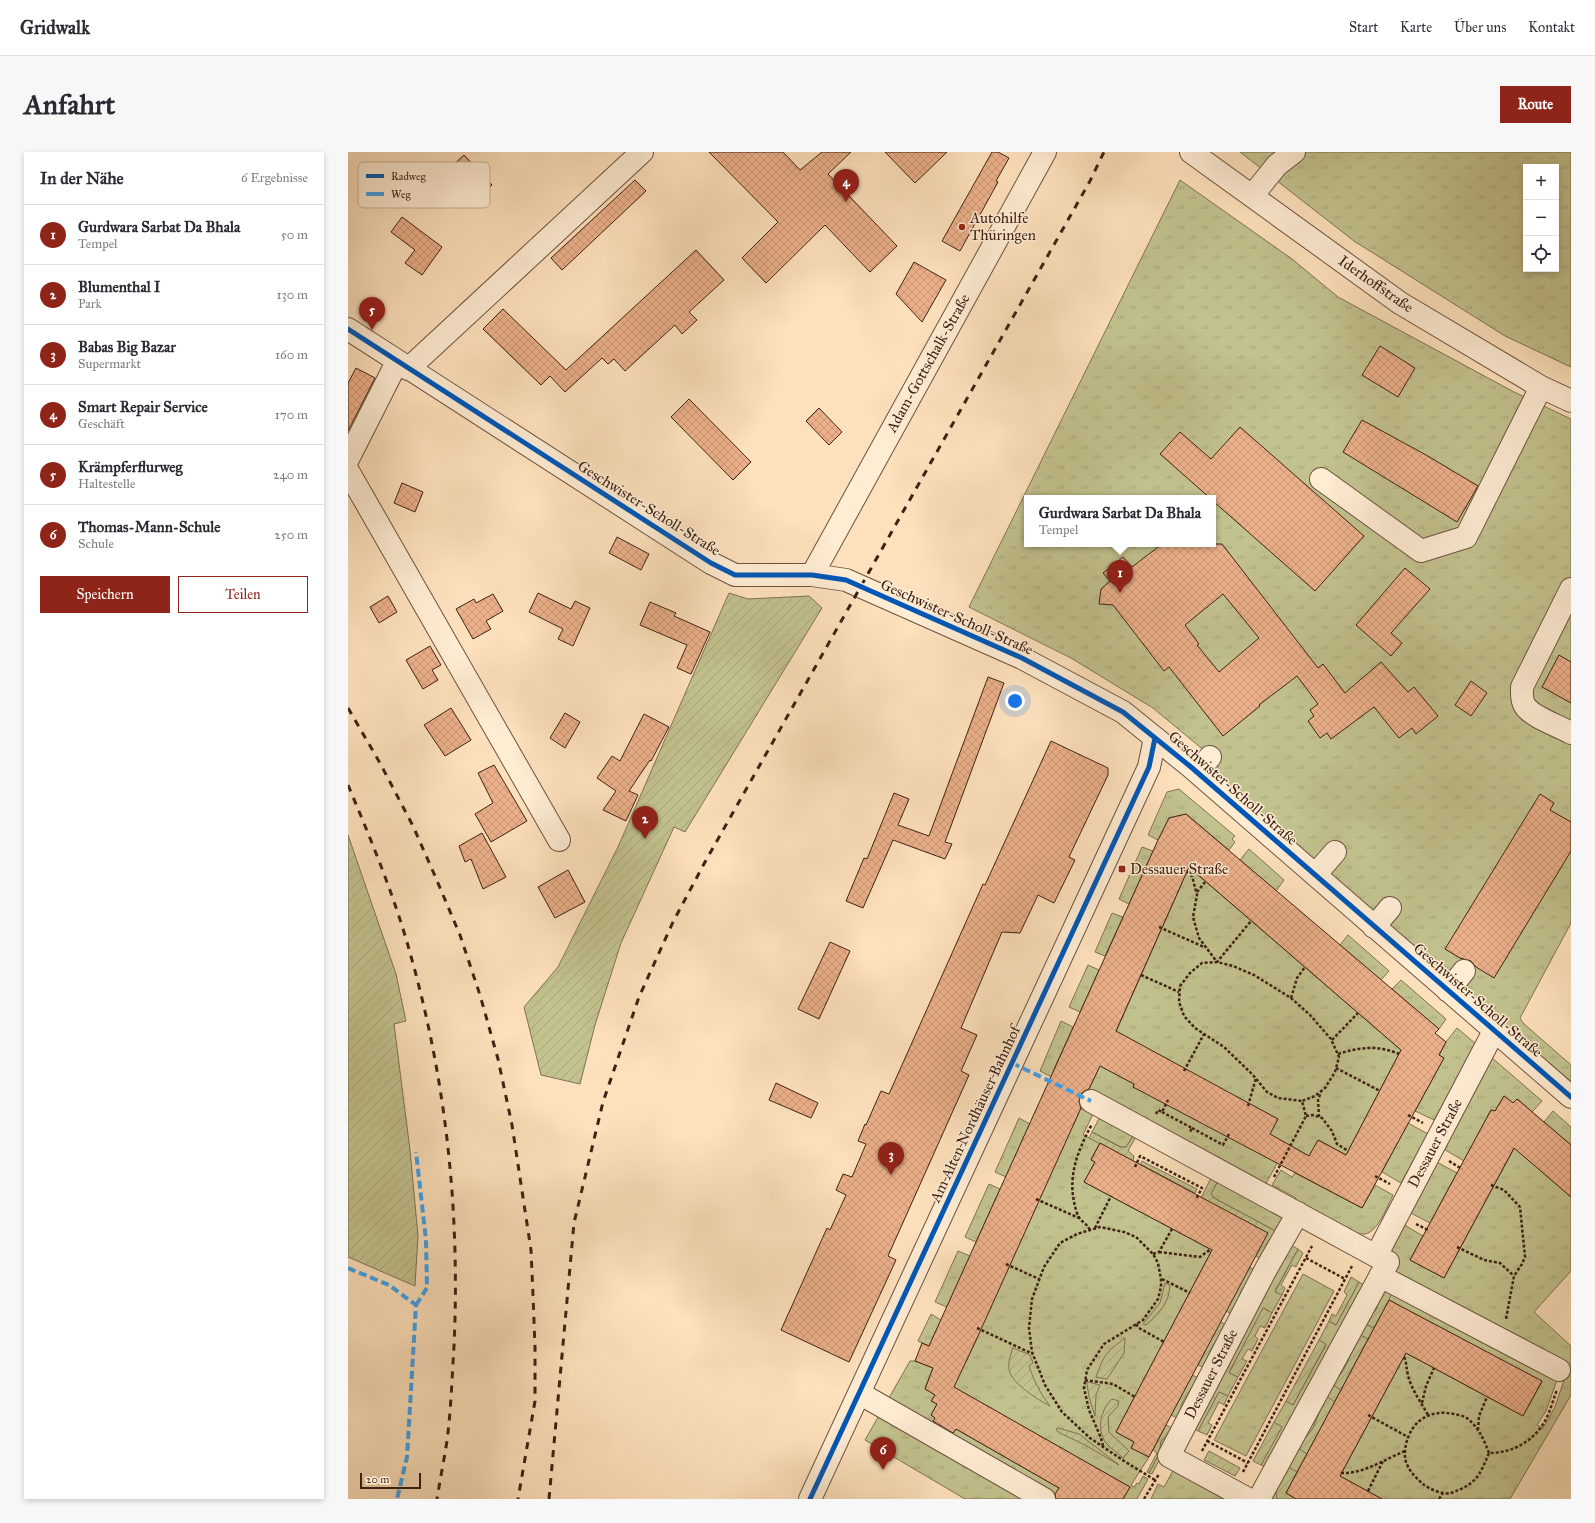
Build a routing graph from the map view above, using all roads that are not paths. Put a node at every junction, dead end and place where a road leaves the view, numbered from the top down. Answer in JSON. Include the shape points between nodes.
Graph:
{"nodes":[{"id":1,"x":642,"y":152,"type":"edge"},
{"id":2,"x":1045,"y":152,"type":"edge"},
{"id":3,"x":1191,"y":152,"type":"edge"},
{"id":4,"x":1294,"y":152,"type":"edge"},
{"id":5,"x":1252,"y":196,"type":"junction"},
{"id":6,"x":348,"y":329,"type":"edge"},
{"id":7,"x":403,"y":365,"type":"junction"},
{"id":8,"x":1541,"y":387,"type":"junction"},
{"id":9,"x":1571,"y":401,"type":"edge"},
{"id":10,"x":348,"y":459,"type":"edge"},
{"id":11,"x":348,"y":471,"type":"edge"},
{"id":12,"x":1321,"y":479,"type":"dead end"},
{"id":13,"x":812,"y":575,"type":"junction"},
{"id":14,"x":1571,"y":589,"type":"edge"},
{"id":15,"x":1571,"y":733,"type":"edge"},
{"id":16,"x":1155,"y":738,"type":"junction"},
{"id":17,"x":560,"y":840,"type":"dead end"},
{"id":18,"x":1335,"y":852,"type":"dead end"},
{"id":19,"x":1315,"y":875,"type":"junction"},
{"id":20,"x":1390,"y":908,"type":"dead end"},
{"id":21,"x":1374,"y":927,"type":"junction"},
{"id":22,"x":1464,"y":971,"type":"dead end"},
{"id":23,"x":1448,"y":991,"type":"junction"},
{"id":24,"x":1494,"y":1031,"type":"junction"},
{"id":25,"x":1571,"y":1097,"type":"edge"},
{"id":26,"x":1091,"y":1101,"type":"dead end"},
{"id":27,"x":1298,"y":1213,"type":"junction"},
{"id":28,"x":1373,"y":1260,"type":"junction"},
{"id":29,"x":1559,"y":1370,"type":"road end"},
{"id":30,"x":859,"y":1393,"type":"junction"},
{"id":31,"x":1241,"y":1495,"type":"edge"},
{"id":32,"x":810,"y":1499,"type":"edge"},
{"id":33,"x":1044,"y":1499,"type":"edge"},
{"id":34,"x":1259,"y":1499,"type":"edge"}],
"edges":[{"from":1,"to":7,"type":"street"},
{"from":2,"to":13,"type":"street","name":"Adam-Gottschalk-Straße"},
{"from":3,"to":5,"type":"street","name":"Iderhoffstraße"},
{"from":4,"to":5,"type":"street","via":[[1277,165]]},
{"from":5,"to":8,"type":"street","name":"Iderhoffstraße","via":[[1400,303]]},
{"from":6,"to":7,"type":"street","name":"Geschwister-Scholl-Straße"},
{"from":7,"to":10,"type":"street"},
{"from":7,"to":13,"type":"street","name":"Geschwister-Scholl-Straße","via":[[711,563],[735,575]]},
{"from":8,"to":9,"type":"street","name":"Iderhoffstraße"},
{"from":8,"to":12,"type":"street","via":[[1466,537],[1421,551]]},
{"from":11,"to":17,"type":"street"},
{"from":13,"to":16,"type":"street","name":"Geschwister-Scholl-Straße","via":[[846,580],[1022,658],[1123,712]]},
{"from":14,"to":15,"type":"street","via":[[1522,687],[1522,700],[1529,710]]},
{"from":16,"to":19,"type":"street","name":"Geschwister-Scholl-Straße","via":[[1203,765]]},
{"from":16,"to":30,"type":"street","name":"Am Alten Nordhäuser Bahnhof","via":[[1150,767]]},
{"from":18,"to":19,"type":"street"},
{"from":19,"to":21,"type":"street","name":"Geschwister-Scholl-Straße"},
{"from":20,"to":21,"type":"street"},
{"from":21,"to":23,"type":"street","name":"Geschwister-Scholl-Straße"},
{"from":22,"to":23,"type":"street"},
{"from":23,"to":24,"type":"street","name":"Geschwister-Scholl-Straße"},
{"from":24,"to":25,"type":"street","name":"Geschwister-Scholl-Straße"},
{"from":24,"to":28,"type":"street","name":"Dessauer Straße"},
{"from":26,"to":27,"type":"street"},
{"from":27,"to":28,"type":"street"},
{"from":27,"to":31,"type":"street","name":"Dessauer Straße","via":[[1266,1269],[1169,1456]]},
{"from":28,"to":29,"type":"street","via":[[1496,1337]]},
{"from":28,"to":34,"type":"street","name":"Dessauer Straße"},
{"from":30,"to":32,"type":"street","name":"Am Alten Nordhäuser Bahnhof"},
{"from":30,"to":33,"type":"street"}]}
